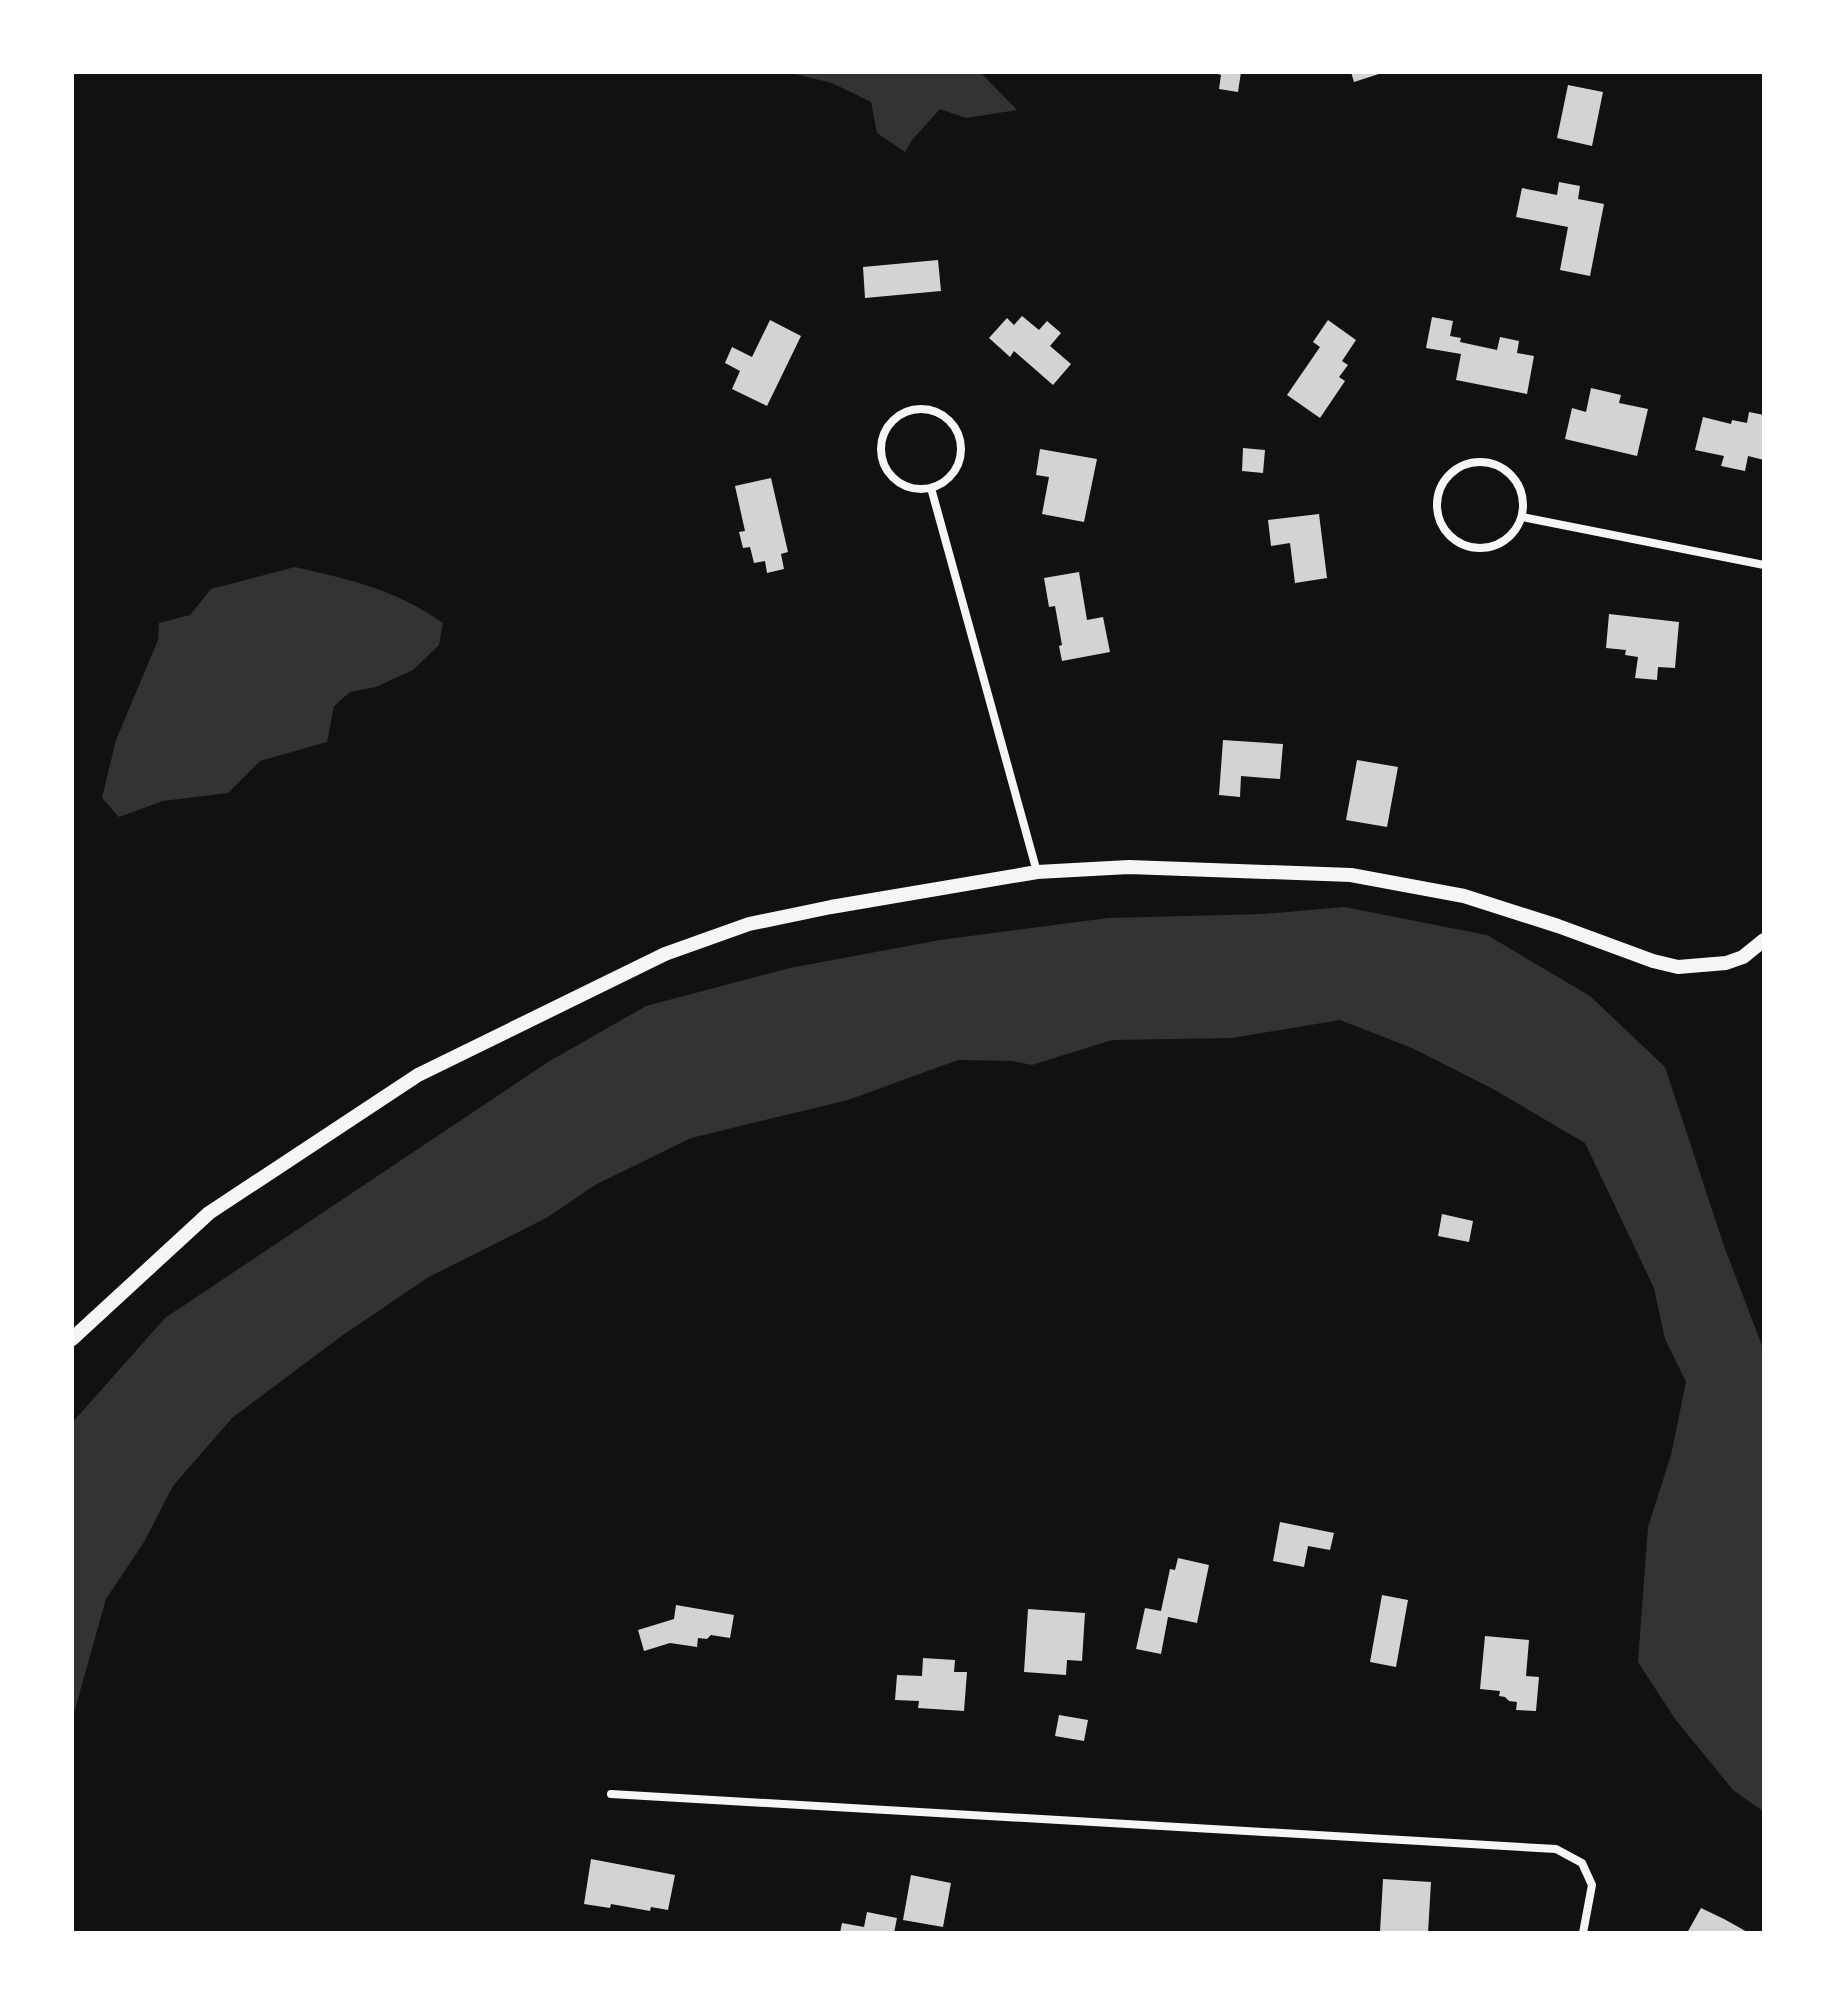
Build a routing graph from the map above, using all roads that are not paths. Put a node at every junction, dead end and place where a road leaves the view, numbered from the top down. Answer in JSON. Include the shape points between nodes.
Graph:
{"nodes":[{"id":1,"x":931,"y":488,"type":"junction"},
{"id":2,"x":1522,"y":517,"type":"junction"},
{"id":3,"x":1764,"y":565,"type":"edge"},
{"id":4,"x":1037,"y":872,"type":"junction"},
{"id":5,"x":1764,"y":940,"type":"edge"},
{"id":6,"x":72,"y":1339,"type":"edge"},
{"id":7,"x":611,"y":1794,"type":"dead end"},
{"id":8,"x":1583,"y":1933,"type":"edge"}],
"edges":[{"from":1,"to":1,"type":"street","via":[[944,482],[960,460],[958,433],[939,413],[912,410],[891,423],[882,458],[906,486]]},
{"from":1,"to":4,"type":"street"},
{"from":2,"to":2,"type":"street","via":[[1521,489],[1513,477],[1490,463],[1462,466],[1442,485],[1438,513],[1443,526],[1464,545],[1479,548],[1506,540]]},
{"from":2,"to":3,"type":"street"},
{"from":4,"to":5,"type":"street","via":[[1129,867],[1351,875],[1464,896],[1678,967],[1726,963]]},
{"from":4,"to":6,"type":"street","via":[[749,924],[665,954],[418,1075],[209,1213]]},
{"from":7,"to":8,"type":"street","via":[[1556,1849],[1582,1863],[1592,1885]]}]}
